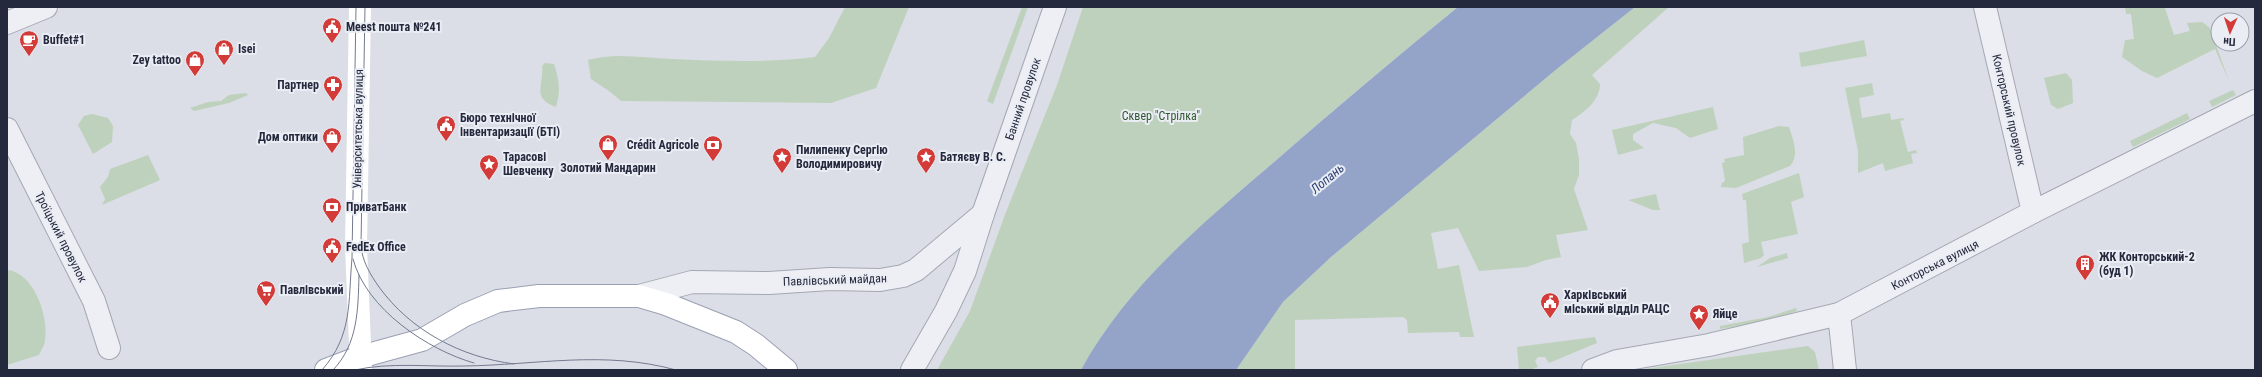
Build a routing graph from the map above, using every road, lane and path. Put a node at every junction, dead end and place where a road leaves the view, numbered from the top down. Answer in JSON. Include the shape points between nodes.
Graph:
{"nodes":[{"id":1,"x":46,"y":7,"type":"edge"},
{"id":2,"x":360,"y":7,"type":"edge"},
{"id":3,"x":1055,"y":7,"type":"edge"},
{"id":4,"x":1985,"y":7,"type":"edge"},
{"id":5,"x":7,"y":23,"type":"edge"},
{"id":6,"x":2255,"y":101,"type":"edge"},
{"id":7,"x":7,"y":129,"type":"edge"},
{"id":8,"x":2033,"y":212,"type":"junction"},
{"id":9,"x":983,"y":214,"type":"junction"},
{"id":10,"x":639,"y":296,"type":"junction"},
{"id":11,"x":1839,"y":314,"type":"junction"},
{"id":12,"x":108,"y":348,"type":"dead end"},
{"id":13,"x":361,"y":364,"type":"edge"},
{"id":14,"x":326,"y":370,"type":"edge"},
{"id":15,"x":786,"y":370,"type":"edge"},
{"id":16,"x":912,"y":370,"type":"edge"},
{"id":17,"x":1593,"y":370,"type":"edge"},
{"id":18,"x":1845,"y":370,"type":"edge"}],
"edges":[{"from":1,"to":5,"type":"street"},
{"from":2,"to":13,"type":"main road","name":"Університетська вулиця","via":[[356,246]]},
{"from":3,"to":9,"type":"street","name":"Банний провулок"},
{"from":4,"to":8,"type":"street","name":"Конторський провулок"},
{"from":6,"to":8,"type":"street","name":"Конторська вулиця"},
{"from":7,"to":12,"type":"street","name":"Троїцький провулок","via":[[94,301]]},
{"from":8,"to":11,"type":"street","name":"Конторська вулиця"},
{"from":9,"to":10,"type":"street","name":"Павлівський майдан","via":[[916,270],[903,276],[880,280],[692,282]]},
{"from":9,"to":16,"type":"street","via":[[965,271],[946,311]]},
{"from":10,"to":13,"type":"main road","name":"Павлівський майдан","via":[[539,296],[498,301],[422,340]]},
{"from":10,"to":15,"type":"main road","name":"Павлівський майдан","via":[[688,311],[736,332]]},
{"from":11,"to":17,"type":"street","name":"Конторська вулиця","via":[[1709,345],[1617,361]]},
{"from":11,"to":18,"type":"street"},
{"from":13,"to":14,"type":"main road","name":"Павлівський майдан"}]}
